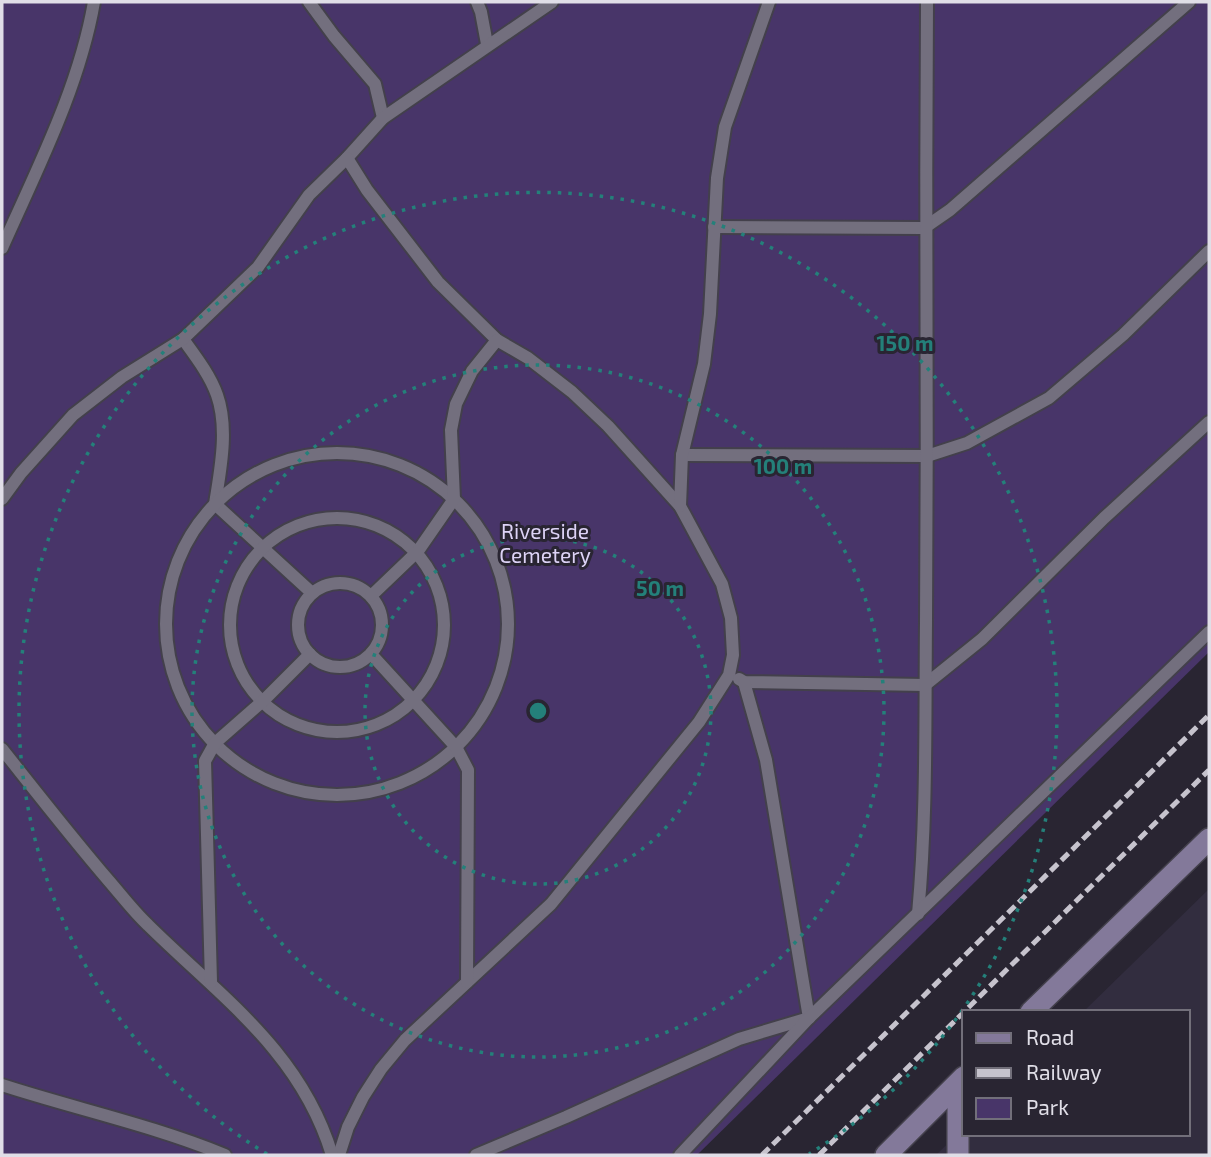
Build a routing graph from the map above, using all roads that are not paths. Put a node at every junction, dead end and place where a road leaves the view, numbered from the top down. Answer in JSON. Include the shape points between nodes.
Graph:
{"nodes":[{"id":1,"x":94,"y":2,"type":"edge"},
{"id":2,"x":309,"y":2,"type":"edge"},
{"id":3,"x":477,"y":2,"type":"edge"},
{"id":4,"x":552,"y":2,"type":"edge"},
{"id":5,"x":769,"y":2,"type":"edge"},
{"id":6,"x":927,"y":2,"type":"edge"},
{"id":7,"x":1189,"y":2,"type":"edge"},
{"id":8,"x":487,"y":44,"type":"junction"},
{"id":9,"x":383,"y":117,"type":"junction"},
{"id":10,"x":347,"y":158,"type":"junction"},
{"id":11,"x":714,"y":228,"type":"junction"},
{"id":12,"x":924,"y":228,"type":"junction"},
{"id":13,"x":2,"y":248,"type":"edge"},
{"id":14,"x":1209,"y":251,"type":"edge"},
{"id":15,"x":183,"y":339,"type":"junction"},
{"id":16,"x":497,"y":340,"type":"junction"},
{"id":17,"x":1209,"y":422,"type":"edge"},
{"id":18,"x":682,"y":456,"type":"junction"},
{"id":19,"x":927,"y":456,"type":"junction"},
{"id":20,"x":2,"y":499,"type":"edge"},
{"id":21,"x":454,"y":499,"type":"junction"},
{"id":22,"x":215,"y":504,"type":"junction"},
{"id":23,"x":680,"y":506,"type":"junction"},
{"id":24,"x":263,"y":548,"type":"junction"},
{"id":25,"x":416,"y":552,"type":"junction"},
{"id":26,"x":312,"y":593,"type":"junction"},
{"id":27,"x":371,"y":596,"type":"junction"},
{"id":28,"x":1209,"y":632,"type":"edge"},
{"id":29,"x":310,"y":654,"type":"junction"},
{"id":30,"x":371,"y":654,"type":"junction"},
{"id":31,"x":729,"y":675,"type":"junction"},
{"id":32,"x":744,"y":681,"type":"junction"},
{"id":33,"x":925,"y":685,"type":"junction"},
{"id":34,"x":414,"y":700,"type":"junction"},
{"id":35,"x":262,"y":701,"type":"junction"},
{"id":36,"x":215,"y":743,"type":"junction"},
{"id":37,"x":456,"y":747,"type":"junction"},
{"id":38,"x":2,"y":749,"type":"edge"},
{"id":39,"x":1209,"y":838,"type":"edge"},
{"id":40,"x":918,"y":914,"type":"junction"},
{"id":41,"x":211,"y":982,"type":"junction"},
{"id":42,"x":467,"y":982,"type":"junction"},
{"id":43,"x":1033,"y":1010,"type":"edge"},
{"id":44,"x":809,"y":1018,"type":"junction"},
{"id":45,"x":961,"y":1080,"type":"edge"},
{"id":46,"x":2,"y":1085,"type":"edge"},
{"id":47,"x":225,"y":1155,"type":"edge"},
{"id":48,"x":332,"y":1155,"type":"edge"},
{"id":49,"x":339,"y":1155,"type":"edge"},
{"id":50,"x":476,"y":1155,"type":"edge"},
{"id":51,"x":680,"y":1155,"type":"edge"},
{"id":52,"x":886,"y":1155,"type":"edge"},
{"id":53,"x":958,"y":1155,"type":"edge"}],
"edges":[{"from":1,"to":13,"type":"lane","via":[[62,111]]},
{"from":2,"to":9,"type":"lane","via":[[375,84]]},
{"from":3,"to":8,"type":"lane"},
{"from":4,"to":8,"type":"lane"},
{"from":5,"to":11,"type":"lane","via":[[725,127]]},
{"from":6,"to":12,"type":"lane"},
{"from":7,"to":12,"type":"lane"},
{"from":8,"to":9,"type":"lane"},
{"from":9,"to":10,"type":"lane"},
{"from":10,"to":15,"type":"lane","via":[[309,195],[258,267]]},
{"from":10,"to":16,"type":"lane","via":[[438,282]]},
{"from":11,"to":12,"type":"lane"},
{"from":11,"to":18,"type":"lane","via":[[704,364]]},
{"from":12,"to":19,"type":"lane"},
{"from":14,"to":19,"type":"lane","via":[[1123,335],[1049,398],[967,443]]},
{"from":15,"to":20,"type":"lane","via":[[122,377],[74,415]]},
{"from":15,"to":22,"type":"lane","via":[[218,398],[222,444]]},
{"from":16,"to":21,"type":"lane","via":[[472,371],[456,404],[451,430]]},
{"from":16,"to":23,"type":"lane","via":[[572,392]]},
{"from":17,"to":33,"type":"lane","via":[[982,639]]},
{"from":18,"to":19,"type":"lane"},
{"from":18,"to":23,"type":"lane"},
{"from":19,"to":33,"type":"lane"},
{"from":21,"to":22,"type":"lane","via":[[433,482],[398,465],[333,453],[294,459],[257,473]]},
{"from":21,"to":25,"type":"lane"},
{"from":21,"to":37,"type":"lane","via":[[488,542],[499,568],[509,622],[507,650],[490,703]]},
{"from":22,"to":24,"type":"lane"},
{"from":22,"to":36,"type":"lane","via":[[179,559],[169,591],[166,624],[178,688]]},
{"from":23,"to":31,"type":"lane","via":[[722,584],[731,618]]},
{"from":24,"to":25,"type":"lane","via":[[298,525],[340,518],[389,531]]},
{"from":24,"to":26,"type":"lane"},
{"from":24,"to":35,"type":"lane","via":[[242,575],[230,624],[235,658]]},
{"from":25,"to":27,"type":"lane"},
{"from":25,"to":34,"type":"lane","via":[[440,594],[444,626],[436,666]]},
{"from":26,"to":27,"type":"lane","via":[[323,586],[349,583]]},
{"from":26,"to":29,"type":"lane","via":[[303,603],[298,630]]},
{"from":27,"to":30,"type":"lane","via":[[382,618],[382,631]]},
{"from":28,"to":40,"type":"lane"},
{"from":29,"to":30,"type":"lane","via":[[334,667],[347,667]]},
{"from":29,"to":35,"type":"lane"},
{"from":30,"to":34,"type":"lane"},
{"from":31,"to":32,"type":"lane"},
{"from":31,"to":42,"type":"lane","via":[[699,722],[551,904]]},
{"from":32,"to":33,"type":"lane"},
{"from":32,"to":44,"type":"lane","via":[[766,760]]},
{"from":33,"to":40,"type":"lane","via":[[924,842]]},
{"from":34,"to":35,"type":"lane","via":[[371,726],[338,732],[291,721]]},
{"from":34,"to":37,"type":"lane"},
{"from":35,"to":36,"type":"lane"},
{"from":36,"to":37,"type":"lane","via":[[240,765],[270,781],[335,795],[400,783],[430,768]]},
{"from":36,"to":41,"type":"lane","via":[[205,761]]},
{"from":37,"to":42,"type":"lane","via":[[468,770]]},
{"from":38,"to":41,"type":"lane","via":[[64,830],[147,925]]},
{"from":39,"to":43,"type":"main road"},
{"from":40,"to":44,"type":"lane"},
{"from":41,"to":48,"type":"lane","via":[[288,1065],[324,1129]]},
{"from":42,"to":49,"type":"lane","via":[[381,1069],[348,1127]]},
{"from":44,"to":50,"type":"lane","via":[[739,1039]]},
{"from":44,"to":51,"type":"lane"},
{"from":45,"to":52,"type":"main road"},
{"from":45,"to":53,"type":"main road"},
{"from":46,"to":47,"type":"lane","via":[[138,1124]]}]}
